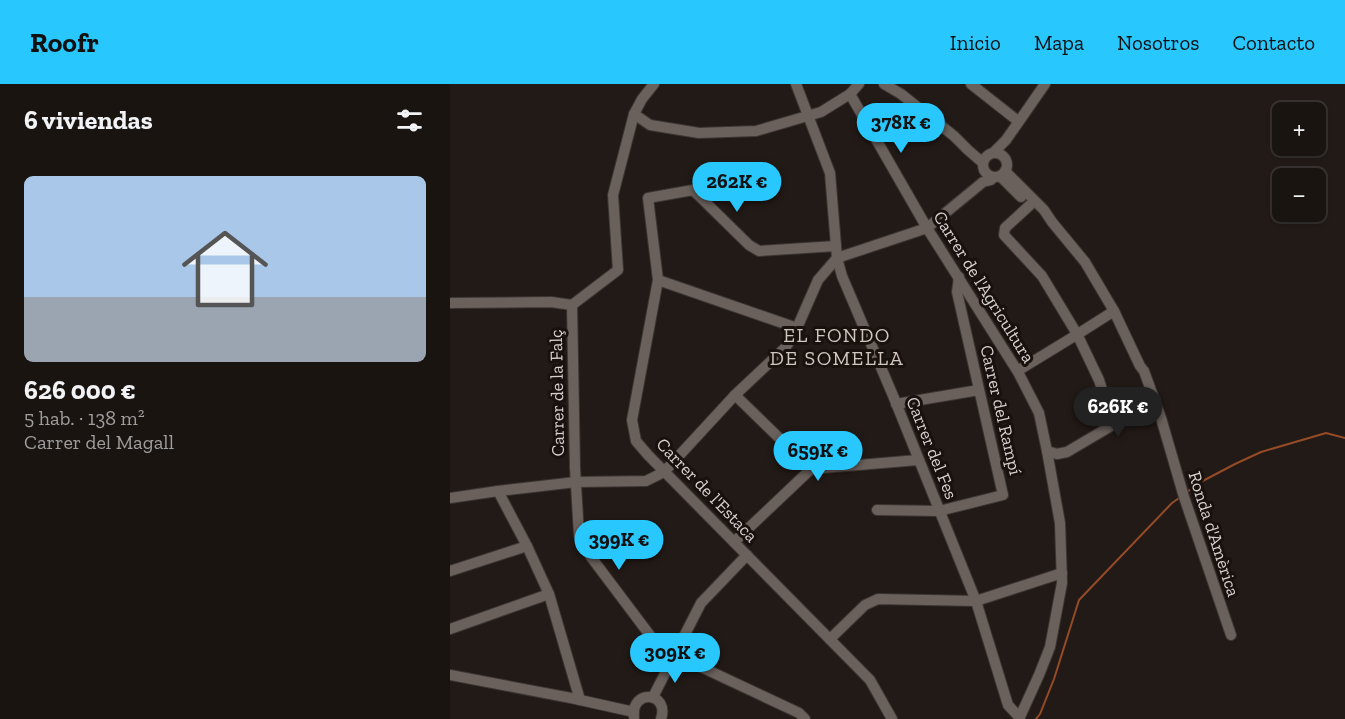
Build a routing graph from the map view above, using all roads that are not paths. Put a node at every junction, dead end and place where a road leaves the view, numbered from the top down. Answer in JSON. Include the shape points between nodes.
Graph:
{"nodes":[{"id":1,"x":654,"y":84,"type":"edge"},
{"id":2,"x":796,"y":84,"type":"edge"},
{"id":3,"x":860,"y":84,"type":"edge"},
{"id":4,"x":884,"y":84,"type":"edge"},
{"id":5,"x":895,"y":84,"type":"edge"},
{"id":6,"x":971,"y":84,"type":"edge"},
{"id":7,"x":1045,"y":84,"type":"edge"},
{"id":8,"x":850,"y":94,"type":"junction"},
{"id":9,"x":634,"y":114,"type":"junction"},
{"id":10,"x":809,"y":116,"type":"junction"},
{"id":11,"x":1018,"y":121,"type":"junction"},
{"id":12,"x":991,"y":157,"type":"junction"},
{"id":13,"x":994,"y":176,"type":"junction"},
{"id":14,"x":1030,"y":205,"type":"junction"},
{"id":15,"x":1052,"y":222,"type":"junction"},
{"id":16,"x":927,"y":228,"type":"junction"},
{"id":17,"x":836,"y":246,"type":"junction"},
{"id":18,"x":837,"y":258,"type":"junction"},
{"id":19,"x":959,"y":278,"type":"junction"},
{"id":20,"x":658,"y":280,"type":"junction"},
{"id":21,"x":450,"y":303,"type":"edge"},
{"id":22,"x":572,"y":304,"type":"junction"},
{"id":23,"x":1114,"y":311,"type":"junction"},
{"id":24,"x":796,"y":328,"type":"junction"},
{"id":25,"x":1019,"y":370,"type":"dead end"},
{"id":26,"x":979,"y":390,"type":"junction"},
{"id":27,"x":735,"y":395,"type":"junction"},
{"id":28,"x":1152,"y":402,"type":"junction"},
{"id":29,"x":896,"y":404,"type":"junction"},
{"id":30,"x":1113,"y":424,"type":"junction"},
{"id":31,"x":1047,"y":451,"type":"junction"},
{"id":32,"x":1067,"y":452,"type":"junction"},
{"id":33,"x":918,"y":460,"type":"junction"},
{"id":34,"x":811,"y":468,"type":"junction"},
{"id":35,"x":664,"y":472,"type":"junction"},
{"id":36,"x":1052,"y":475,"type":"junction"},
{"id":37,"x":576,"y":482,"type":"junction"},
{"id":38,"x":498,"y":490,"type":"junction"},
{"id":39,"x":450,"y":498,"type":"edge"},
{"id":40,"x":877,"y":510,"type":"dead end"},
{"id":41,"x":939,"y":511,"type":"junction"},
{"id":42,"x":734,"y":542,"type":"junction"},
{"id":43,"x":526,"y":546,"type":"junction"},
{"id":44,"x":747,"y":555,"type":"junction"},
{"id":45,"x":450,"y":571,"type":"edge"},
{"id":46,"x":1062,"y":573,"type":"junction"},
{"id":47,"x":549,"y":594,"type":"junction"},
{"id":48,"x":976,"y":602,"type":"junction"},
{"id":49,"x":450,"y":629,"type":"edge"},
{"id":50,"x":1231,"y":634,"type":"dead end"},
{"id":51,"x":830,"y":639,"type":"junction"},
{"id":52,"x":672,"y":658,"type":"junction"},
{"id":53,"x":450,"y":675,"type":"edge"},
{"id":54,"x":652,"y":697,"type":"junction"},
{"id":55,"x":580,"y":700,"type":"junction"},
{"id":56,"x":635,"y":716,"type":"edge"},
{"id":57,"x":800,"y":717,"type":"edge"},
{"id":58,"x":1019,"y":718,"type":"edge"},
{"id":59,"x":661,"y":719,"type":"edge"},
{"id":60,"x":892,"y":719,"type":"edge"}],
"edges":[{"from":1,"to":9,"type":"street","name":"Carrer de la Falç"},
{"from":2,"to":10,"type":"street","name":"Carrer del Fes"},
{"from":3,"to":8,"type":"street"},
{"from":4,"to":12,"type":"street","via":[[968,150]]},
{"from":5,"to":12,"type":"street"},
{"from":6,"to":11,"type":"street"},
{"from":7,"to":11,"type":"street"},
{"from":8,"to":10,"type":"street"},
{"from":8,"to":16,"type":"street","name":"Carrer de l'Agricultura"},
{"from":9,"to":10,"type":"street","via":[[650,125],[699,133],[756,131]]},
{"from":9,"to":22,"type":"street","name":"Carrer de la Falç","via":[[613,195],[618,270]]},
{"from":10,"to":17,"type":"street","name":"Carrer del Fes","via":[[830,173]]},
{"from":11,"to":12,"type":"street","via":[[1005,140],[1004,149]]},
{"from":12,"to":13,"type":"street","name":"Ronda d'Amèrica","via":[[983,168]]},
{"from":12,"to":13,"type":"street","via":[[1005,157],[1008,165]]},
{"from":13,"to":14,"type":"street","name":"Ronda d'Amèrica"},
{"from":13,"to":15,"type":"street","name":"Ronda d'Amèrica","via":[[1044,210]]},
{"from":13,"to":16,"type":"street"},
{"from":14,"to":15,"type":"street","name":"Ronda d'Amèrica"},
{"from":14,"to":30,"type":"street","via":[[1005,228],[1004,235],[1042,276],[1077,334],[1099,380]]},
{"from":15,"to":23,"type":"street","name":"Ronda d'Amèrica","via":[[1085,262]]},
{"from":16,"to":18,"type":"street"},
{"from":16,"to":19,"type":"street","name":"Carrer de l'Agricultura"},
{"from":17,"to":18,"type":"street","name":"Carrer del Fes"},
{"from":17,"to":20,"type":"street","name":"Carrer de l'Estaca","via":[[759,251],[693,190],[648,198]]},
{"from":18,"to":24,"type":"street","via":[[818,280]]},
{"from":18,"to":29,"type":"street","name":"Carrer del Fes"},
{"from":19,"to":26,"type":"street","name":"Carrer del Rampí","via":[[957,292]]},
{"from":19,"to":31,"type":"street","name":"Carrer de l'Agricultura","via":[[1039,413]]},
{"from":20,"to":24,"type":"street"},
{"from":20,"to":35,"type":"street","name":"Carrer de l'Estaca","via":[[632,420],[636,441]]},
{"from":21,"to":22,"type":"street"},
{"from":22,"to":37,"type":"street","name":"Carrer de la Falç"},
{"from":23,"to":25,"type":"street"},
{"from":23,"to":28,"type":"street","name":"Ronda d'Amèrica"},
{"from":24,"to":27,"type":"street","via":[[786,347]]},
{"from":26,"to":29,"type":"street"},
{"from":26,"to":41,"type":"street","name":"Carrer del Rampí","via":[[1003,495]]},
{"from":27,"to":34,"type":"street"},
{"from":27,"to":35,"type":"street"},
{"from":28,"to":30,"type":"street"},
{"from":28,"to":50,"type":"street","name":"Ronda d'Amèrica","via":[[1156,429],[1167,443]]},
{"from":29,"to":33,"type":"street","name":"Carrer del Fes"},
{"from":30,"to":32,"type":"street"},
{"from":31,"to":32,"type":"street"},
{"from":31,"to":36,"type":"street","name":"Carrer de l'Agricultura"},
{"from":32,"to":36,"type":"street"},
{"from":33,"to":34,"type":"street"},
{"from":33,"to":41,"type":"street","name":"Carrer del Fes"},
{"from":34,"to":42,"type":"street"},
{"from":35,"to":37,"type":"street","via":[[646,481]]},
{"from":35,"to":42,"type":"street","name":"Carrer de l'Estaca"},
{"from":36,"to":46,"type":"street","name":"Carrer de l'Agricultura","via":[[1060,523]]},
{"from":37,"to":38,"type":"street"},
{"from":37,"to":52,"type":"street","name":"Carrer de la Falç","via":[[579,535],[591,557],[661,650]]},
{"from":38,"to":39,"type":"street"},
{"from":38,"to":43,"type":"street"},
{"from":40,"to":41,"type":"street","name":"Carrer del Rampí"},
{"from":41,"to":48,"type":"street","name":"Carrer del Fes"},
{"from":42,"to":44,"type":"street","name":"Carrer de l'Estaca"},
{"from":43,"to":45,"type":"street"},
{"from":43,"to":47,"type":"street"},
{"from":44,"to":51,"type":"street","name":"Carrer de l'Estaca"},
{"from":44,"to":52,"type":"street","via":[[700,603]]},
{"from":46,"to":48,"type":"street"},
{"from":46,"to":58,"type":"street","name":"Carrer de l'Agricultura","via":[[1050,647]]},
{"from":47,"to":49,"type":"street"},
{"from":47,"to":55,"type":"street"},
{"from":48,"to":51,"type":"street","via":[[878,599],[864,605]]},
{"from":48,"to":58,"type":"street","name":"Carrer del Fes","via":[[1008,705]]},
{"from":51,"to":60,"type":"street","name":"Carrer de l'Estaca","via":[[870,680]]},
{"from":52,"to":54,"type":"street"},
{"from":52,"to":57,"type":"street","via":[[684,659]]},
{"from":53,"to":55,"type":"street"},
{"from":54,"to":56,"type":"street","via":[[643,697],[635,704]]},
{"from":54,"to":59,"type":"street","via":[[661,705]]},
{"from":55,"to":56,"type":"street"}]}
